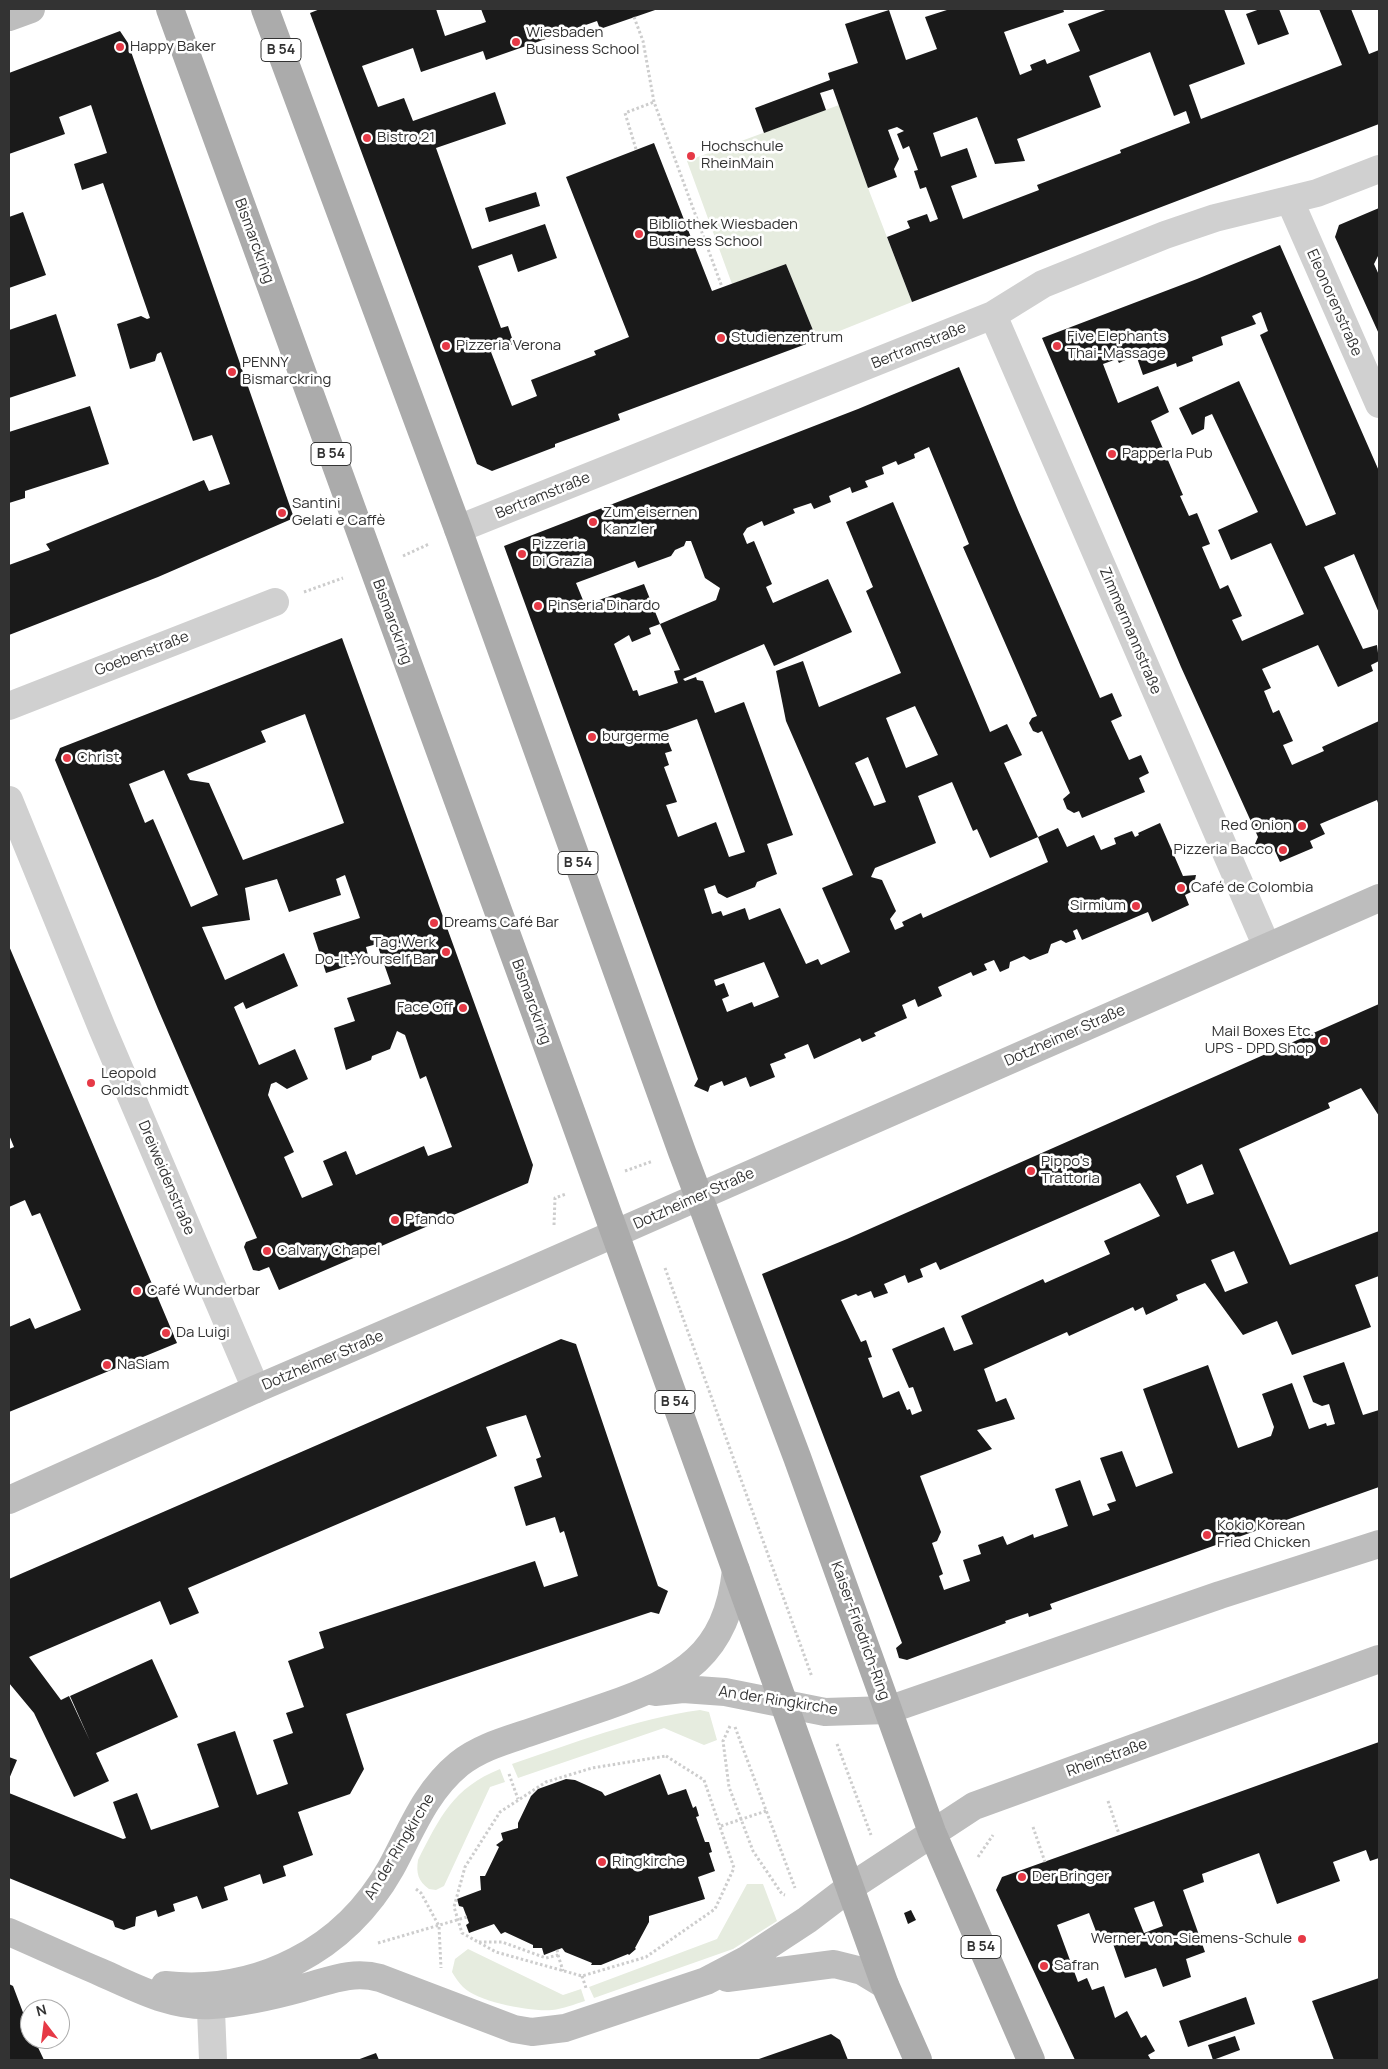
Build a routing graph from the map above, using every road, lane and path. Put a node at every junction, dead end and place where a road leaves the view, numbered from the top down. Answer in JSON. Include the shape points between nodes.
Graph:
{"nodes":[{"id":1,"x":31,"y":9,"type":"edge"},
{"id":2,"x":170,"y":9,"type":"edge"},
{"id":3,"x":265,"y":9,"type":"edge"},
{"id":4,"x":9,"y":17,"type":"edge"},
{"id":5,"x":634,"y":17,"type":"dead end"},
{"id":6,"x":654,"y":102,"type":"junction"},
{"id":7,"x":636,"y":149,"type":"dead end"},
{"id":8,"x":1379,"y":169,"type":"edge"},
{"id":9,"x":1290,"y":201,"type":"junction"},
{"id":10,"x":722,"y":287,"type":"dead end"},
{"id":11,"x":993,"y":315,"type":"junction"},
{"id":12,"x":1379,"y":404,"type":"edge"},
{"id":13,"x":458,"y":529,"type":"junction"},
{"id":14,"x":402,"y":556,"type":"dead end"},
{"id":15,"x":275,"y":602,"type":"dead end"},
{"id":16,"x":9,"y":706,"type":"edge"},
{"id":17,"x":9,"y":800,"type":"edge"},
{"id":18,"x":1379,"y":898,"type":"edge"},
{"id":19,"x":1268,"y":947,"type":"junction"},
{"id":20,"x":698,"y":1197,"type":"junction"},
{"id":21,"x":615,"y":1234,"type":"junction"},
{"id":22,"x":665,"y":1268,"type":"dead end"},
{"id":23,"x":256,"y":1389,"type":"junction"},
{"id":24,"x":9,"y":1500,"type":"edge"},
{"id":25,"x":1379,"y":1544,"type":"edge"},
{"id":26,"x":736,"y":1570,"type":"junction"},
{"id":27,"x":1379,"y":1659,"type":"edge"},
{"id":28,"x":815,"y":1686,"type":"dead end"},
{"id":29,"x":639,"y":1695,"type":"junction"},
{"id":30,"x":784,"y":1704,"type":"junction"},
{"id":31,"x":888,"y":1710,"type":"junction"},
{"id":32,"x":825,"y":1712,"type":"junction"},
{"id":33,"x":837,"y":1744,"type":"dead end"},
{"id":34,"x":800,"y":1752,"type":"junction"},
{"id":35,"x":508,"y":1770,"type":"dead end"},
{"id":36,"x":518,"y":1799,"type":"junction"},
{"id":37,"x":1108,"y":1800,"type":"dead end"},
{"id":38,"x":766,"y":1811,"type":"junction"},
{"id":39,"x":742,"y":1819,"type":"junction"},
{"id":40,"x":721,"y":1826,"type":"junction"},
{"id":41,"x":1033,"y":1827,"type":"dead end"},
{"id":42,"x":932,"y":1832,"type":"junction"},
{"id":43,"x":1119,"y":1834,"type":"dead end"},
{"id":44,"x":873,"y":1840,"type":"dead end"},
{"id":45,"x":1045,"y":1862,"type":"dead end"},
{"id":46,"x":413,"y":1887,"type":"dead end"},
{"id":47,"x":849,"y":1888,"type":"junction"},
{"id":48,"x":796,"y":1891,"type":"dead end"},
{"id":49,"x":790,"y":1897,"type":"dead end"},
{"id":50,"x":467,"y":1918,"type":"dead end"},
{"id":51,"x":458,"y":1920,"type":"junction"},
{"id":52,"x":439,"y":1926,"type":"junction"},
{"id":53,"x":9,"y":1932,"type":"edge"},
{"id":54,"x":478,"y":1942,"type":"junction"},
{"id":55,"x":378,"y":1943,"type":"dead end"},
{"id":56,"x":557,"y":1949,"type":"dead end"},
{"id":57,"x":558,"y":1955,"type":"junction"},
{"id":58,"x":563,"y":1971,"type":"junction"},
{"id":59,"x":439,"y":1974,"type":"dead end"},
{"id":60,"x":706,"y":1981,"type":"junction"},
{"id":61,"x":884,"y":1985,"type":"junction"},
{"id":62,"x":211,"y":1995,"type":"junction"},
{"id":63,"x":213,"y":2060,"type":"edge"},
{"id":64,"x":918,"y":2060,"type":"edge"},
{"id":65,"x":1031,"y":2060,"type":"edge"}],
"edges":[{"from":1,"to":4,"type":"main road"},
{"from":2,"to":21,"type":"main road","name":"Bismarckring","number":"B 54"},
{"from":3,"to":13,"type":"main road","number":"B 54"},
{"from":5,"to":6,"type":"path","via":[[643,41]]},
{"from":6,"to":7,"type":"path","via":[[625,113]]},
{"from":6,"to":10,"type":"path"},
{"from":8,"to":9,"type":"street","name":"Bertramstraße"},
{"from":9,"to":11,"type":"street","name":"Bertramstraße","via":[[1215,218],[1165,235],[1043,284]]},
{"from":9,"to":12,"type":"street","name":"Eleonorenstraße"},
{"from":11,"to":13,"type":"street","name":"Bertramstraße"},
{"from":11,"to":19,"type":"street","name":"Zimmermannstraße"},
{"from":13,"to":14,"type":"path"},
{"from":13,"to":20,"type":"main road","number":"B 54"},
{"from":15,"to":16,"type":"street","name":"Goebenstraße"},
{"from":17,"to":23,"type":"street","name":"Dreiweidenstraße"},
{"from":18,"to":19,"type":"main road","name":"Dotzheimer Straße"},
{"from":19,"to":20,"type":"main road","name":"Dotzheimer Straße"},
{"from":20,"to":21,"type":"main road","name":"Dotzheimer Straße"},
{"from":20,"to":31,"type":"main road","name":"Kaiser-Friedrich-Ring","number":"B 54","via":[[797,1457]]},
{"from":21,"to":23,"type":"main road","name":"Dotzheimer Straße"},
{"from":21,"to":26,"type":"main road","number":"B 54"},
{"from":22,"to":28,"type":"path"},
{"from":23,"to":24,"type":"main road","name":"Dotzheimer Straße"},
{"from":25,"to":31,"type":"main road","via":[[1220,1595]]},
{"from":26,"to":29,"type":"main road","name":"An der Ringkirche","via":[[727,1614],[704,1652],[685,1671]]},
{"from":26,"to":30,"type":"main road","number":"B 54"},
{"from":27,"to":42,"type":"main road","name":"Rheinstraße","via":[[984,1802]]},
{"from":29,"to":30,"type":"main road","name":"An der Ringkirche","via":[[704,1690]]},
{"from":29,"to":62,"type":"main road","name":"An der Ringkirche","via":[[498,1743],[460,1764],[429,1796],[382,1882],[358,1914],[332,1939],[281,1970]]},
{"from":30,"to":32,"type":"main road","name":"An der Ringkirche"},
{"from":30,"to":34,"type":"main road","number":"B 54"},
{"from":31,"to":32,"type":"main road","name":"An der Ringkirche"},
{"from":31,"to":42,"type":"main road","name":"Kaiser-Friedrich-Ring","number":"B 54"},
{"from":32,"to":34,"type":"main road","via":[[816,1716],[803,1733]]},
{"from":33,"to":44,"type":"path"},
{"from":34,"to":47,"type":"main road","number":"B 54"},
{"from":35,"to":36,"type":"path"},
{"from":36,"to":40,"type":"path","via":[[546,1782],[564,1776],[666,1756],[704,1780]]},
{"from":36,"to":51,"type":"path","via":[[500,1812],[465,1867],[454,1907]]},
{"from":37,"to":43,"type":"path"},
{"from":38,"to":39,"type":"path"},
{"from":38,"to":39,"type":"path","via":[[733,1720],[723,1741],[730,1787]]},
{"from":38,"to":48,"type":"path"},
{"from":39,"to":40,"type":"path"},
{"from":39,"to":49,"type":"path","via":[[753,1851],[782,1894]]},
{"from":40,"to":58,"type":"path","via":[[734,1868],[716,1909],[646,1957],[582,1976]]},
{"from":41,"to":45,"type":"path"},
{"from":42,"to":47,"type":"main road","name":"Rheinstraße"},
{"from":42,"to":65,"type":"main road","name":"Kaiser-Friedrich-Ring","number":"B 54"},
{"from":46,"to":52,"type":"path","via":[[421,1892]]},
{"from":47,"to":60,"type":"main road","via":[[746,1960]]},
{"from":47,"to":61,"type":"main road","number":"B 54"},
{"from":50,"to":51,"type":"path"},
{"from":51,"to":52,"type":"path"},
{"from":51,"to":54,"type":"path","via":[[462,1933]]},
{"from":52,"to":55,"type":"path"},
{"from":52,"to":59,"type":"path","via":[[442,1965]]},
{"from":53,"to":62,"type":"main road","via":[[165,1998],[188,2004]]},
{"from":54,"to":57,"type":"path","via":[[502,1942],[546,1958]]},
{"from":54,"to":58,"type":"path","via":[[496,1952]]},
{"from":56,"to":57,"type":"path"},
{"from":57,"to":58,"type":"path"},
{"from":60,"to":61,"type":"main road","via":[[834,1964],[862,1972]]},
{"from":60,"to":62,"type":"main road","via":[[565,2028],[532,2032],[506,2027],[370,1976],[345,1976],[276,1995]]},
{"from":61,"to":64,"type":"main road","number":"B 54"},
{"from":62,"to":63,"type":"street"}]}
